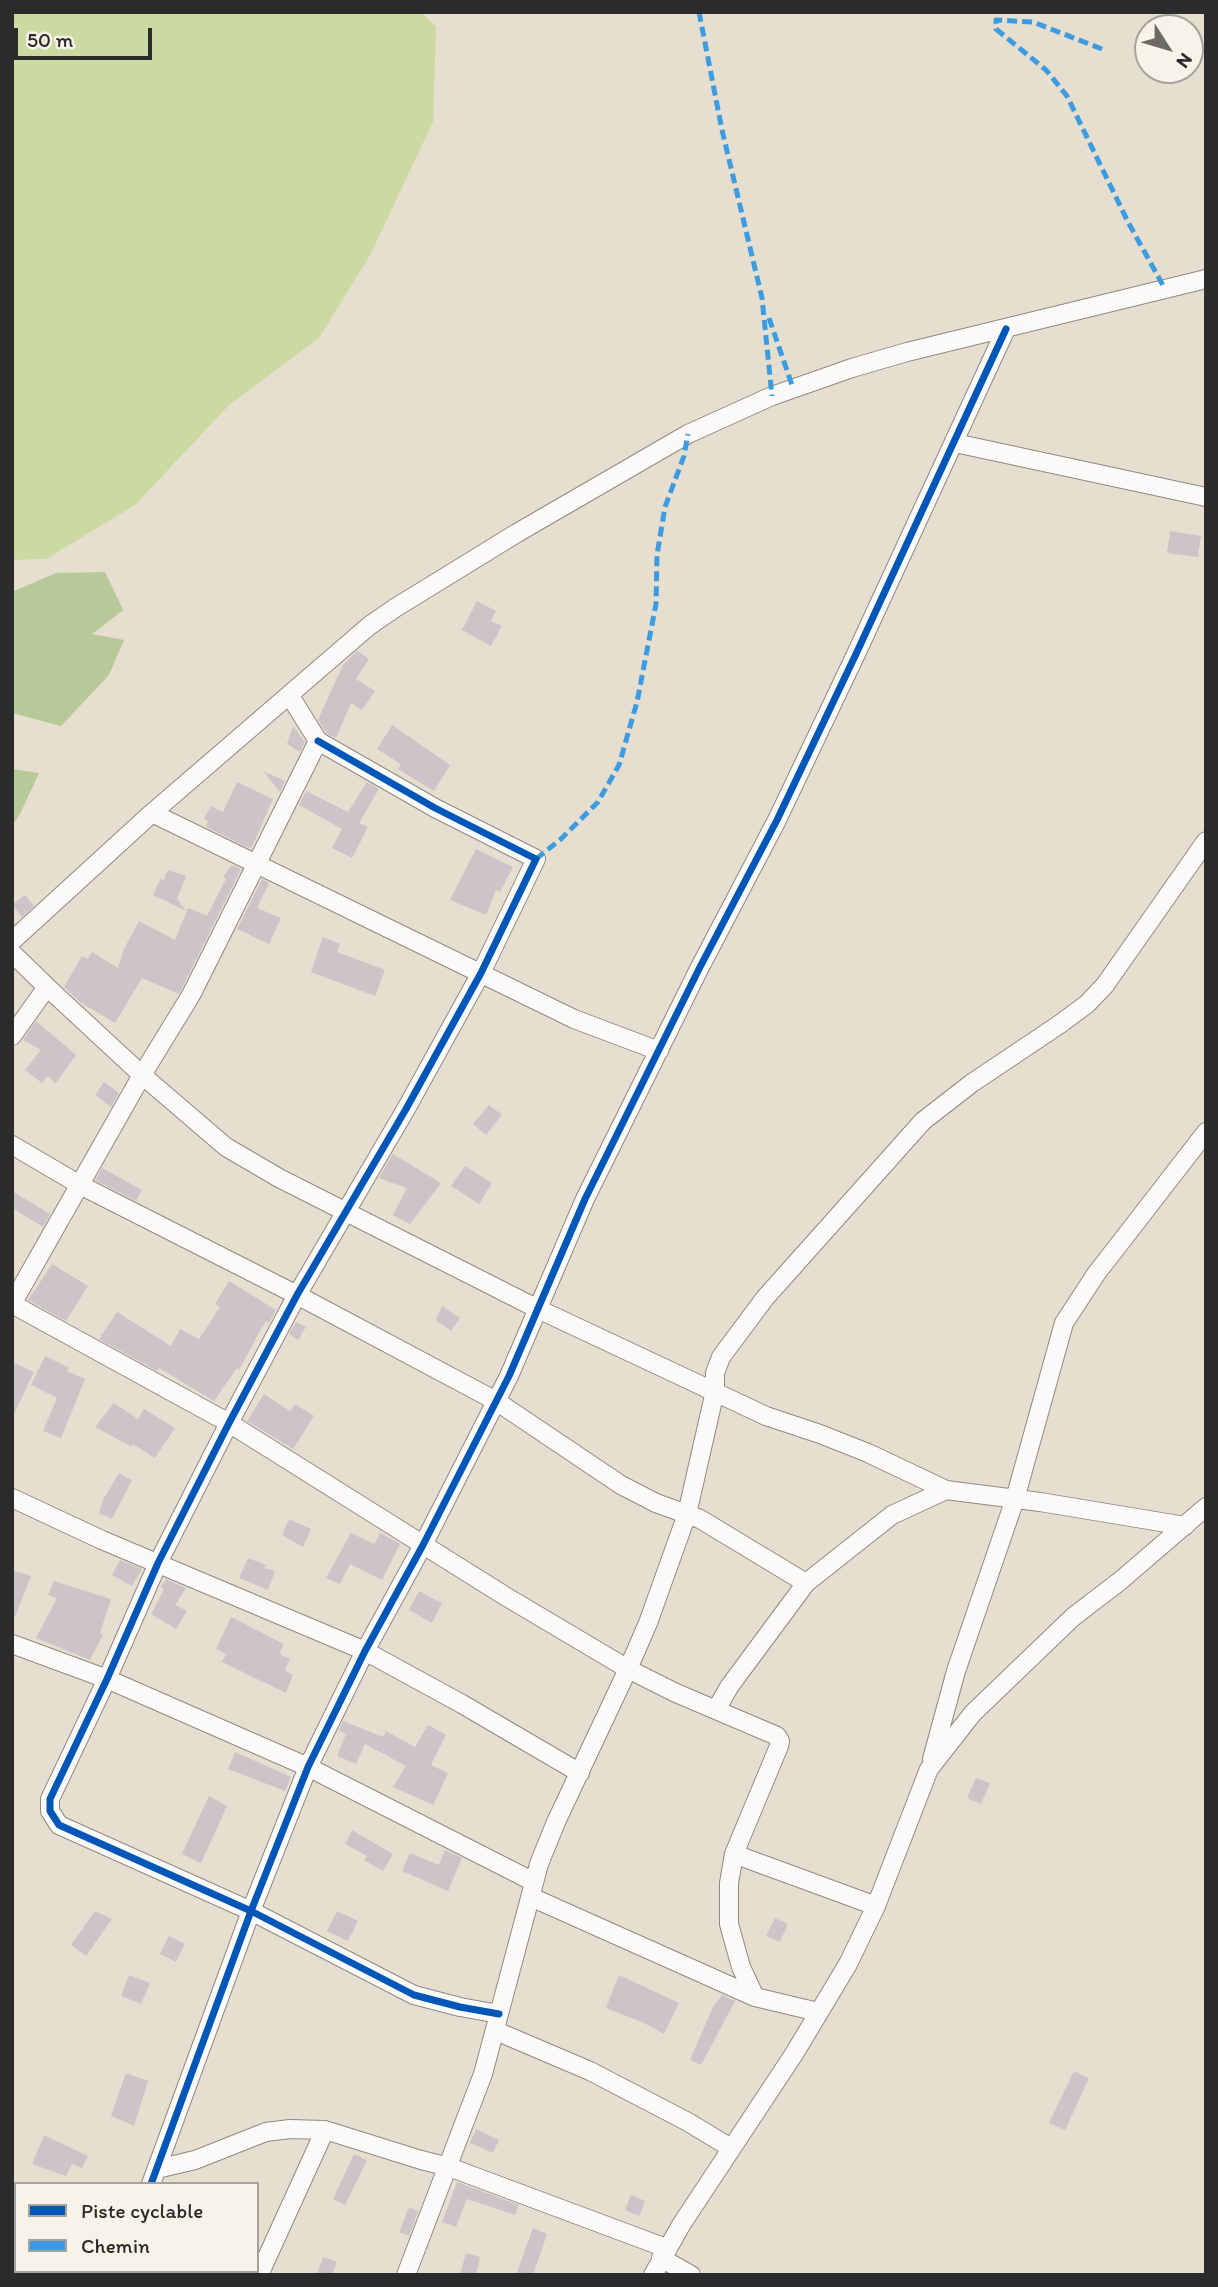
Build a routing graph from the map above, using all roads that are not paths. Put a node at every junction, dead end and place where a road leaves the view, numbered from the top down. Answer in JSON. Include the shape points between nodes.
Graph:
{"nodes":[{"id":1,"x":1206,"y":279,"type":"edge"},
{"id":2,"x":1006,"y":329,"type":"junction"},
{"id":3,"x":955,"y":443,"type":"junction"},
{"id":4,"x":1206,"y":497,"type":"edge"},
{"id":5,"x":290,"y":696,"type":"junction"},
{"id":6,"x":318,"y":741,"type":"junction"},
{"id":7,"x":152,"y":813,"type":"junction"},
{"id":8,"x":1206,"y":841,"type":"edge"},
{"id":9,"x":257,"y":864,"type":"junction"},
{"id":10,"x":12,"y":941,"type":"edge"},
{"id":11,"x":12,"y":953,"type":"edge"},
{"id":12,"x":481,"y":973,"type":"junction"},
{"id":13,"x":47,"y":987,"type":"junction"},
{"id":14,"x":12,"y":1036,"type":"edge"},
{"id":15,"x":659,"y":1051,"type":"junction"},
{"id":16,"x":142,"y":1074,"type":"junction"},
{"id":17,"x":1206,"y":1132,"type":"edge"},
{"id":18,"x":12,"y":1145,"type":"edge"},
{"id":19,"x":80,"y":1185,"type":"junction"},
{"id":20,"x":346,"y":1212,"type":"junction"},
{"id":21,"x":297,"y":1295,"type":"junction"},
{"id":22,"x":12,"y":1304,"type":"edge"},
{"id":23,"x":538,"y":1309,"type":"junction"},
{"id":24,"x":715,"y":1391,"type":"junction"},
{"id":25,"x":496,"y":1401,"type":"junction"},
{"id":26,"x":229,"y":1423,"type":"junction"},
{"id":27,"x":946,"y":1490,"type":"junction"},
{"id":28,"x":12,"y":1498,"type":"edge"},
{"id":29,"x":1014,"y":1499,"type":"junction"},
{"id":30,"x":1206,"y":1507,"type":"edge"},
{"id":31,"x":687,"y":1514,"type":"junction"},
{"id":32,"x":1185,"y":1526,"type":"junction"},
{"id":33,"x":423,"y":1545,"type":"junction"},
{"id":34,"x":158,"y":1563,"type":"junction"},
{"id":35,"x":806,"y":1583,"type":"junction"},
{"id":36,"x":12,"y":1644,"type":"edge"},
{"id":37,"x":365,"y":1651,"type":"junction"},
{"id":38,"x":628,"y":1669,"type":"junction"},
{"id":39,"x":107,"y":1679,"type":"junction"},
{"id":40,"x":716,"y":1710,"type":"junction"},
{"id":41,"x":308,"y":1767,"type":"junction"},
{"id":42,"x":929,"y":1769,"type":"junction"},
{"id":43,"x":580,"y":1773,"type":"junction"},
{"id":44,"x":734,"y":1854,"type":"junction"},
{"id":45,"x":533,"y":1890,"type":"junction"},
{"id":46,"x":876,"y":1906,"type":"junction"},
{"id":47,"x":251,"y":1911,"type":"junction"},
{"id":48,"x":755,"y":1997,"type":"junction"},
{"id":49,"x":818,"y":2012,"type":"junction"},
{"id":50,"x":497,"y":2022,"type":"junction"},
{"id":51,"x":325,"y":2130,"type":"junction"},
{"id":52,"x":731,"y":2148,"type":"junction"},
{"id":53,"x":449,"y":2167,"type":"junction"},
{"id":54,"x":154,"y":2176,"type":"edge"},
{"id":55,"x":663,"y":2253,"type":"junction"},
{"id":56,"x":259,"y":2275,"type":"edge"},
{"id":57,"x":406,"y":2275,"type":"edge"},
{"id":58,"x":653,"y":2275,"type":"edge"},
{"id":59,"x":691,"y":2275,"type":"edge"}],
"edges":[{"from":1,"to":2,"type":"street"},
{"from":2,"to":3,"type":"street"},
{"from":2,"to":5,"type":"street","via":[[852,368],[772,396],[688,434],[395,608]]},
{"from":3,"to":4,"type":"street"},
{"from":3,"to":15,"type":"street","via":[[777,820]]},
{"from":5,"to":6,"type":"street"},
{"from":5,"to":7,"type":"street"},
{"from":6,"to":9,"type":"street"},
{"from":6,"to":12,"type":"street","via":[[536,859]]},
{"from":7,"to":9,"type":"street"},
{"from":7,"to":10,"type":"street"},
{"from":8,"to":24,"type":"street","via":[[1096,995],[923,1121],[774,1287],[721,1357]]},
{"from":9,"to":12,"type":"street"},
{"from":9,"to":16,"type":"street","via":[[191,995]]},
{"from":11,"to":13,"type":"street"},
{"from":12,"to":15,"type":"street","via":[[574,1019]]},
{"from":12,"to":20,"type":"street"},
{"from":13,"to":14,"type":"street"},
{"from":13,"to":16,"type":"street"},
{"from":15,"to":23,"type":"street","via":[[580,1210]]},
{"from":16,"to":19,"type":"street"},
{"from":16,"to":20,"type":"street","via":[[226,1147]]},
{"from":17,"to":29,"type":"street","via":[[1070,1312]]},
{"from":18,"to":19,"type":"street"},
{"from":19,"to":21,"type":"street"},
{"from":19,"to":22,"type":"street"},
{"from":20,"to":21,"type":"street"},
{"from":20,"to":23,"type":"street"},
{"from":21,"to":25,"type":"street"},
{"from":21,"to":26,"type":"street"},
{"from":22,"to":26,"type":"street"},
{"from":23,"to":24,"type":"street"},
{"from":23,"to":25,"type":"street"},
{"from":24,"to":27,"type":"street"},
{"from":24,"to":31,"type":"street"},
{"from":25,"to":31,"type":"street","via":[[621,1485]]},
{"from":25,"to":33,"type":"street"},
{"from":26,"to":33,"type":"street"},
{"from":26,"to":34,"type":"street"},
{"from":27,"to":29,"type":"street"},
{"from":27,"to":35,"type":"street","via":[[892,1515]]},
{"from":28,"to":34,"type":"street"},
{"from":29,"to":32,"type":"street"},
{"from":29,"to":42,"type":"street","via":[[956,1671]]},
{"from":30,"to":32,"type":"street"},
{"from":31,"to":35,"type":"street"},
{"from":31,"to":38,"type":"street"},
{"from":32,"to":42,"type":"street","via":[[1064,1626],[973,1713]]},
{"from":33,"to":37,"type":"street"},
{"from":33,"to":38,"type":"street"},
{"from":34,"to":37,"type":"street"},
{"from":34,"to":39,"type":"street"},
{"from":35,"to":40,"type":"street"},
{"from":36,"to":39,"type":"street"},
{"from":37,"to":41,"type":"street"},
{"from":37,"to":43,"type":"street"},
{"from":38,"to":40,"type":"street"},
{"from":38,"to":43,"type":"street"},
{"from":39,"to":41,"type":"street"},
{"from":39,"to":47,"type":"street","via":[[50,1799],[50,1811],[59,1825]]},
{"from":40,"to":44,"type":"street","via":[[780,1741]]},
{"from":41,"to":45,"type":"street"},
{"from":41,"to":47,"type":"street"},
{"from":42,"to":46,"type":"street"},
{"from":43,"to":45,"type":"street","via":[[539,1864]]},
{"from":44,"to":46,"type":"street"},
{"from":44,"to":48,"type":"street","via":[[729,1924]]},
{"from":45,"to":48,"type":"street"},
{"from":45,"to":50,"type":"street"},
{"from":46,"to":49,"type":"street"},
{"from":47,"to":50,"type":"street","via":[[414,1995]]},
{"from":47,"to":54,"type":"street"},
{"from":48,"to":49,"type":"street"},
{"from":49,"to":52,"type":"street"},
{"from":50,"to":52,"type":"street"},
{"from":50,"to":53,"type":"street"},
{"from":51,"to":53,"type":"street"},
{"from":51,"to":54,"type":"street","via":[[266,2132]]},
{"from":51,"to":56,"type":"street"},
{"from":52,"to":55,"type":"street"},
{"from":53,"to":55,"type":"street"},
{"from":53,"to":57,"type":"street"},
{"from":55,"to":58,"type":"street"},
{"from":55,"to":59,"type":"street"}]}
